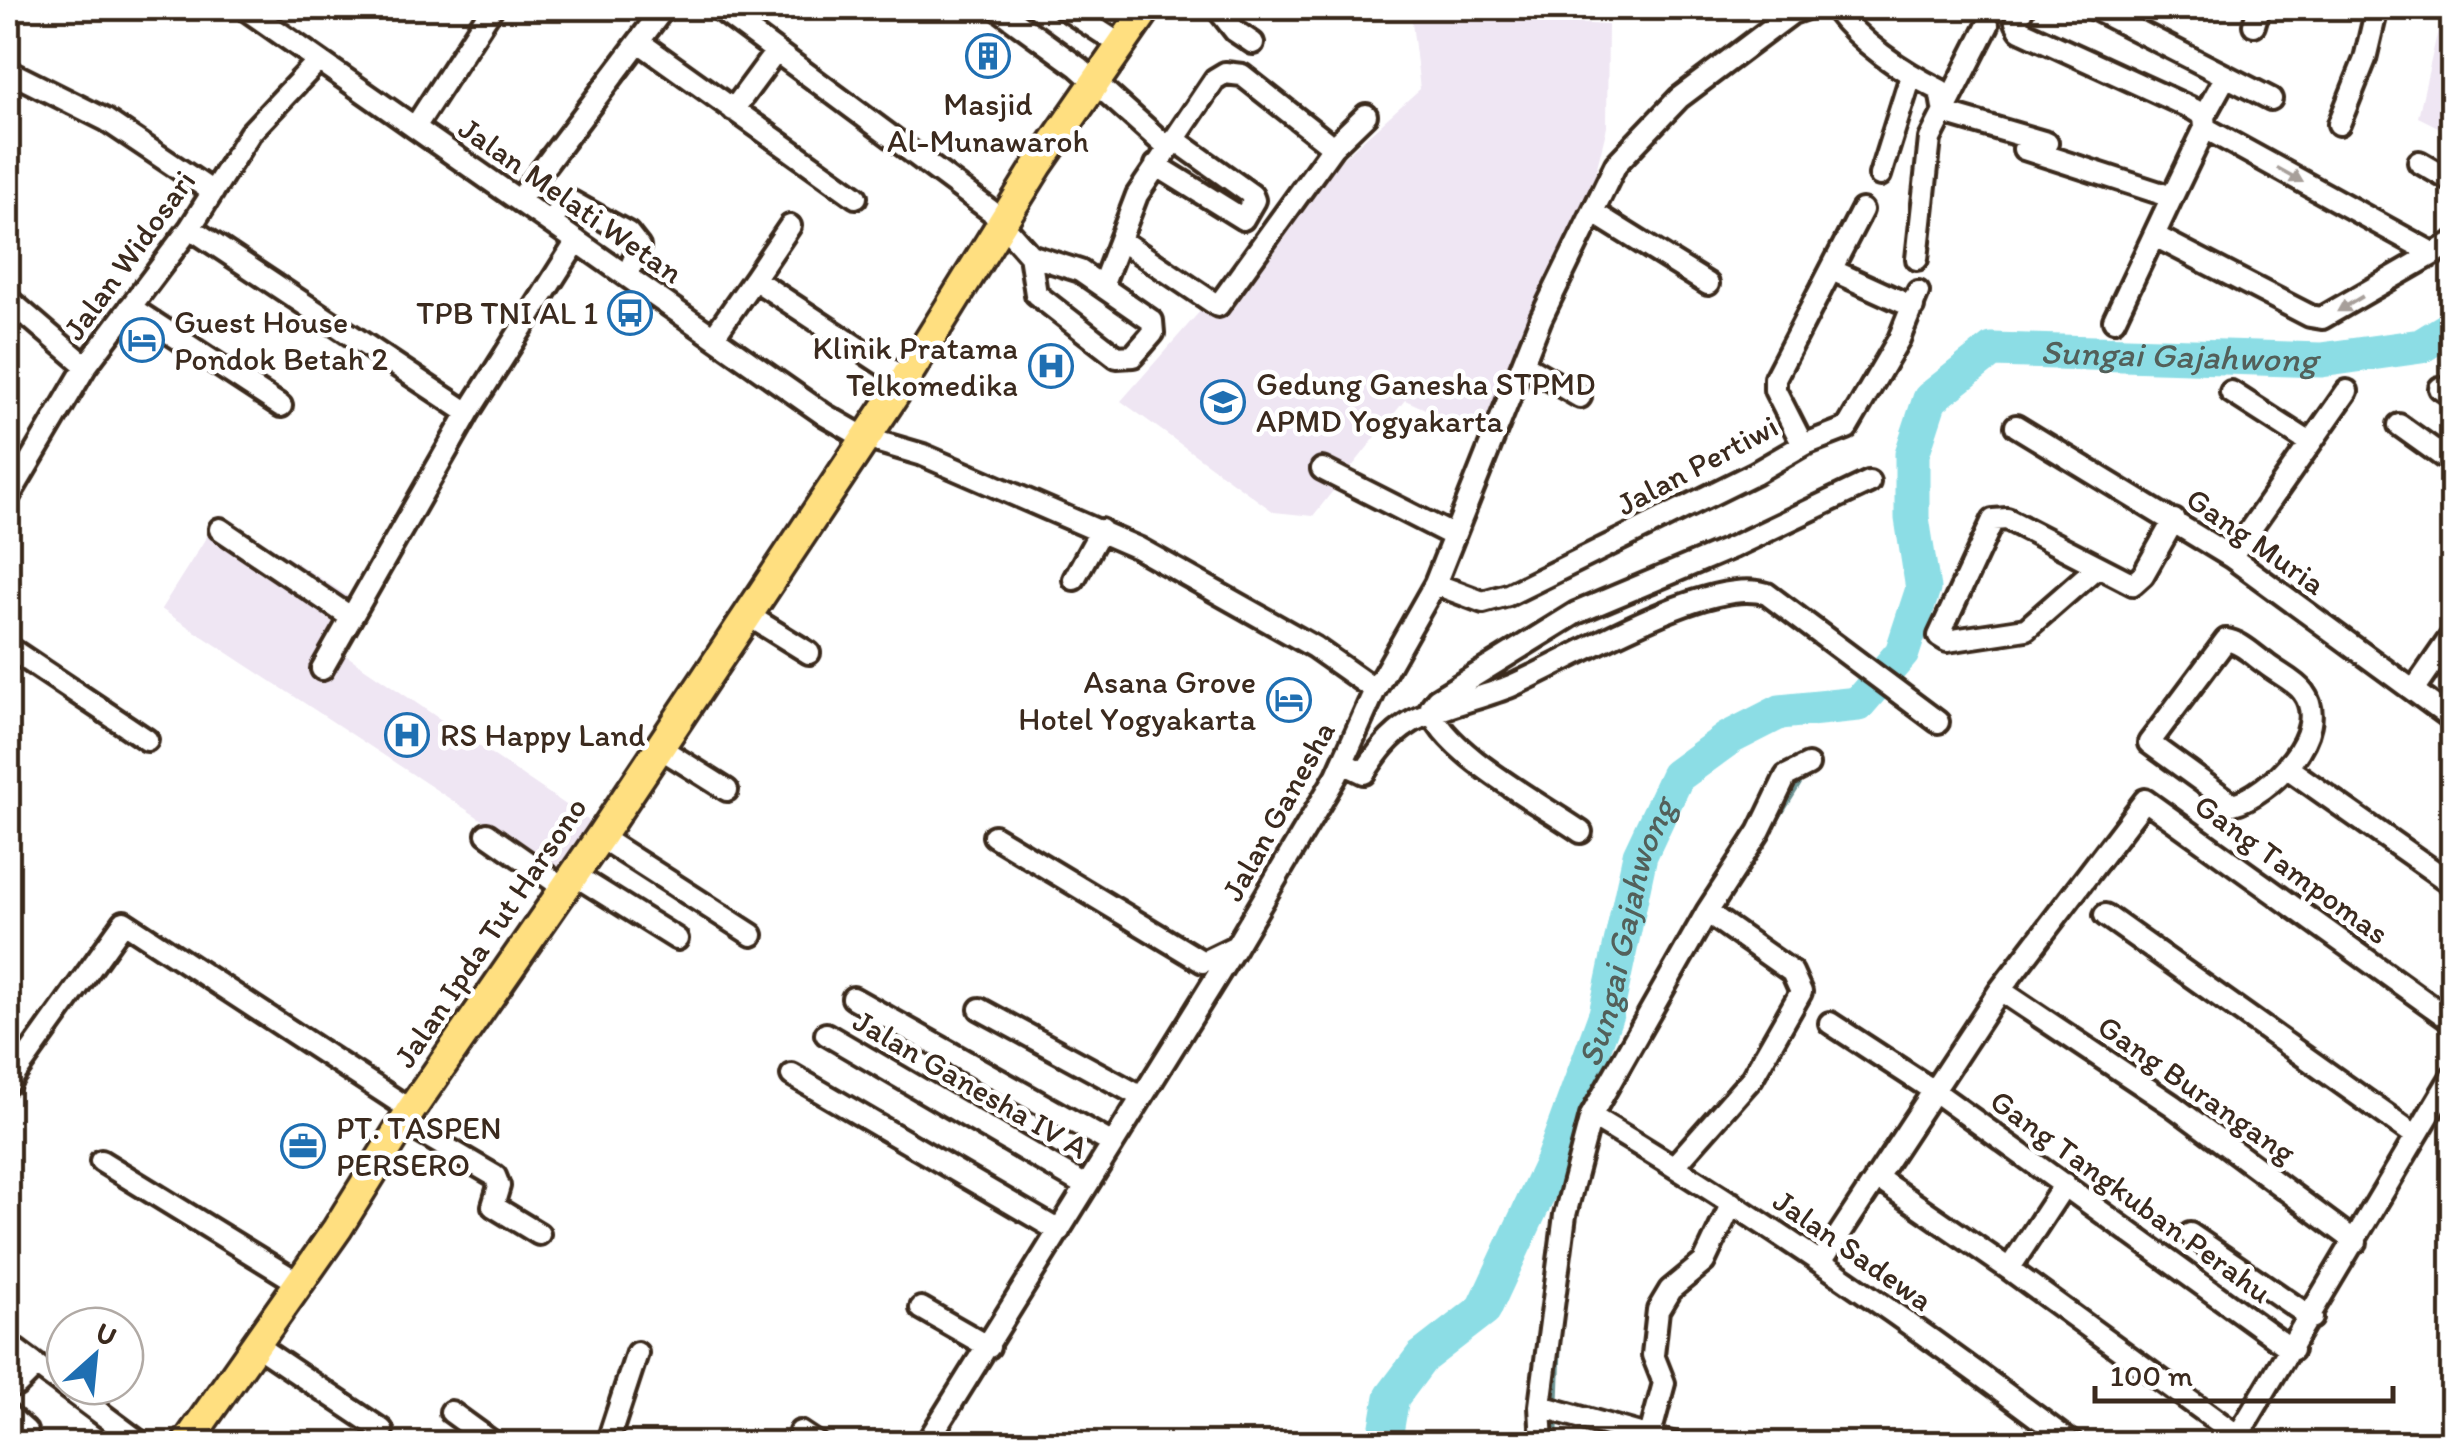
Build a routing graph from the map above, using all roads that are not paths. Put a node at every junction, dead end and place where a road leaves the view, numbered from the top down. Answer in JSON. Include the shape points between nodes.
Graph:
{"nodes":[{"id":1,"x":244,"y":8,"type":"edge"},
{"id":2,"x":492,"y":8,"type":"edge"},
{"id":3,"x":664,"y":8,"type":"edge"},
{"id":4,"x":718,"y":8,"type":"edge"},
{"id":5,"x":997,"y":8,"type":"edge"},
{"id":6,"x":1064,"y":8,"type":"edge"},
{"id":7,"x":1148,"y":8,"type":"edge"},
{"id":8,"x":1218,"y":8,"type":"edge"},
{"id":9,"x":1806,"y":8,"type":"edge"},
{"id":10,"x":1834,"y":8,"type":"edge"},
{"id":11,"x":2023,"y":8,"type":"edge"},
{"id":12,"x":2093,"y":8,"type":"edge"},
{"id":13,"x":2378,"y":8,"type":"edge"},
{"id":14,"x":1988,"y":24,"type":"dead end"},
{"id":15,"x":638,"y":42,"type":"junction"},
{"id":16,"x":1254,"y":42,"type":"dead end"},
{"id":17,"x":1120,"y":45,"type":"junction"},
{"id":18,"x":775,"y":53,"type":"junction"},
{"id":19,"x":318,"y":61,"type":"junction"},
{"id":20,"x":8,"y":71,"type":"edge"},
{"id":21,"x":1911,"y":76,"type":"junction"},
{"id":22,"x":2226,"y":76,"type":"junction"},
{"id":23,"x":1097,"y":83,"type":"junction"},
{"id":24,"x":2271,"y":99,"type":"dead end"},
{"id":25,"x":733,"y":110,"type":"junction"},
{"id":26,"x":1944,"y":113,"type":"junction"},
{"id":27,"x":1366,"y":115,"type":"dead end"},
{"id":28,"x":2205,"y":122,"type":"junction"},
{"id":29,"x":2339,"y":124,"type":"dead end"},
{"id":30,"x":415,"y":128,"type":"junction"},
{"id":31,"x":1334,"y":147,"type":"junction"},
{"id":32,"x":2024,"y":149,"type":"dead end"},
{"id":33,"x":1166,"y":151,"type":"junction"},
{"id":34,"x":2094,"y":158,"type":"dead end"},
{"id":35,"x":2418,"y":162,"type":"dead end"},
{"id":36,"x":1880,"y":175,"type":"dead end"},
{"id":37,"x":2452,"y":182,"type":"edge"},
{"id":38,"x":213,"y":192,"type":"junction"},
{"id":39,"x":856,"y":196,"type":"dead end"},
{"id":40,"x":2172,"y":197,"type":"junction"},
{"id":41,"x":520,"y":199,"type":"junction"},
{"id":42,"x":1862,"y":210,"type":"dead end"},
{"id":43,"x":1594,"y":212,"type":"junction"},
{"id":44,"x":548,"y":220,"type":"junction"},
{"id":45,"x":1004,"y":224,"type":"junction"},
{"id":46,"x":790,"y":226,"type":"dead end"},
{"id":47,"x":190,"y":228,"type":"junction"},
{"id":48,"x":2154,"y":236,"type":"junction"},
{"id":49,"x":1120,"y":240,"type":"junction"},
{"id":50,"x":576,"y":241,"type":"junction"},
{"id":51,"x":2443,"y":249,"type":"edge"},
{"id":52,"x":1030,"y":255,"type":"junction"},
{"id":53,"x":1917,"y":258,"type":"dead end"},
{"id":54,"x":1834,"y":271,"type":"junction"},
{"id":55,"x":626,"y":276,"type":"junction"},
{"id":56,"x":754,"y":278,"type":"junction"},
{"id":57,"x":1103,"y":284,"type":"junction"},
{"id":58,"x":1708,"y":284,"type":"dead end"},
{"id":59,"x":8,"y":299,"type":"edge"},
{"id":60,"x":130,"y":307,"type":"junction"},
{"id":61,"x":2114,"y":320,"type":"dead end"},
{"id":62,"x":714,"y":336,"type":"junction"},
{"id":63,"x":1523,"y":364,"type":"junction"},
{"id":64,"x":86,"y":366,"type":"junction"},
{"id":65,"x":905,"y":379,"type":"junction"},
{"id":66,"x":2347,"y":391,"type":"dead end"},
{"id":67,"x":2231,"y":392,"type":"dead end"},
{"id":68,"x":1580,"y":397,"type":"dead end"},
{"id":69,"x":281,"y":406,"type":"dead end"},
{"id":70,"x":468,"y":413,"type":"junction"},
{"id":71,"x":2399,"y":425,"type":"dead end"},
{"id":72,"x":2016,"y":426,"type":"dead end"},
{"id":73,"x":866,"y":438,"type":"junction"},
{"id":74,"x":1803,"y":444,"type":"junction"},
{"id":75,"x":2310,"y":444,"type":"junction"},
{"id":76,"x":2452,"y":462,"type":"edge"},
{"id":77,"x":1322,"y":469,"type":"dead end"},
{"id":78,"x":14,"y":475,"type":"edge"},
{"id":79,"x":1869,"y":482,"type":"dead end"},
{"id":80,"x":8,"y":498,"type":"edge"},
{"id":81,"x":2174,"y":520,"type":"junction"},
{"id":82,"x":220,"y":529,"type":"dead end"},
{"id":83,"x":1101,"y":530,"type":"junction"},
{"id":84,"x":1452,"y":535,"type":"junction"},
{"id":85,"x":2230,"y":557,"type":"junction"},
{"id":86,"x":2098,"y":566,"type":"junction"},
{"id":87,"x":1074,"y":579,"type":"dead end"},
{"id":88,"x":1435,"y":584,"type":"junction"},
{"id":89,"x":746,"y":614,"type":"junction"},
{"id":90,"x":349,"y":616,"type":"junction"},
{"id":91,"x":2452,"y":635,"type":"edge"},
{"id":92,"x":8,"y":647,"type":"edge"},
{"id":93,"x":808,"y":653,"type":"dead end"},
{"id":94,"x":322,"y":669,"type":"dead end"},
{"id":95,"x":1375,"y":690,"type":"junction"},
{"id":96,"x":2414,"y":690,"type":"junction"},
{"id":97,"x":1432,"y":716,"type":"junction"},
{"id":98,"x":2452,"y":719,"type":"edge"},
{"id":99,"x":1938,"y":722,"type":"dead end"},
{"id":100,"x":147,"y":740,"type":"dead end"},
{"id":101,"x":657,"y":746,"type":"junction"},
{"id":102,"x":1343,"y":763,"type":"junction"},
{"id":103,"x":1808,"y":764,"type":"dead end"},
{"id":104,"x":2289,"y":769,"type":"junction"},
{"id":105,"x":727,"y":790,"type":"dead end"},
{"id":106,"x":1581,"y":832,"type":"dead end"},
{"id":107,"x":487,"y":834,"type":"dead end"},
{"id":108,"x":994,"y":836,"type":"dead end"},
{"id":109,"x":600,"y":837,"type":"junction"},
{"id":110,"x":569,"y":881,"type":"junction"},
{"id":111,"x":2452,"y":884,"type":"edge"},
{"id":112,"x":1712,"y":915,"type":"junction"},
{"id":113,"x":2105,"y":915,"type":"dead end"},
{"id":114,"x":752,"y":934,"type":"dead end"},
{"id":115,"x":677,"y":939,"type":"dead end"},
{"id":116,"x":1236,"y":946,"type":"junction"},
{"id":117,"x":2000,"y":990,"type":"junction"},
{"id":118,"x":853,"y":998,"type":"dead end"},
{"id":119,"x":980,"y":1009,"type":"dead end"},
{"id":120,"x":2452,"y":1021,"type":"edge"},
{"id":121,"x":1830,"y":1023,"type":"dead end"},
{"id":122,"x":826,"y":1034,"type":"dead end"},
{"id":123,"x":792,"y":1075,"type":"dead end"},
{"id":124,"x":2452,"y":1076,"type":"edge"},
{"id":125,"x":8,"y":1084,"type":"edge"},
{"id":126,"x":1934,"y":1090,"type":"junction"},
{"id":127,"x":1140,"y":1096,"type":"junction"},
{"id":128,"x":407,"y":1116,"type":"junction"},
{"id":129,"x":1596,"y":1119,"type":"junction"},
{"id":130,"x":2416,"y":1136,"type":"junction"},
{"id":131,"x":1111,"y":1143,"type":"junction"},
{"id":132,"x":101,"y":1161,"type":"dead end"},
{"id":133,"x":1676,"y":1164,"type":"junction"},
{"id":134,"x":1876,"y":1177,"type":"junction"},
{"id":135,"x":2065,"y":1184,"type":"junction"},
{"id":136,"x":1086,"y":1186,"type":"junction"},
{"id":137,"x":1732,"y":1203,"type":"junction"},
{"id":138,"x":1060,"y":1231,"type":"junction"},
{"id":139,"x":538,"y":1234,"type":"dead end"},
{"id":140,"x":2190,"y":1234,"type":"dead end"},
{"id":141,"x":2356,"y":1242,"type":"junction"},
{"id":142,"x":1820,"y":1262,"type":"junction"},
{"id":143,"x":2010,"y":1269,"type":"junction"},
{"id":144,"x":299,"y":1283,"type":"junction"},
{"id":145,"x":921,"y":1308,"type":"dead end"},
{"id":146,"x":2312,"y":1318,"type":"junction"},
{"id":147,"x":8,"y":1344,"type":"edge"},
{"id":148,"x":254,"y":1344,"type":"junction"},
{"id":149,"x":989,"y":1348,"type":"junction"},
{"id":150,"x":2292,"y":1350,"type":"junction"},
{"id":151,"x":637,"y":1353,"type":"dead end"},
{"id":152,"x":36,"y":1366,"type":"junction"},
{"id":153,"x":8,"y":1386,"type":"edge"},
{"id":154,"x":1550,"y":1407,"type":"junction"},
{"id":155,"x":451,"y":1412,"type":"dead end"},
{"id":156,"x":8,"y":1415,"type":"edge"},
{"id":157,"x":382,"y":1430,"type":"dead end"},
{"id":158,"x":1650,"y":1435,"type":"junction"},
{"id":159,"x":2236,"y":1440,"type":"edge"},
{"id":160,"x":30,"y":1444,"type":"edge"},
{"id":161,"x":142,"y":1444,"type":"edge"},
{"id":162,"x":186,"y":1444,"type":"edge"},
{"id":163,"x":494,"y":1444,"type":"edge"},
{"id":164,"x":606,"y":1444,"type":"edge"},
{"id":165,"x":926,"y":1444,"type":"edge"},
{"id":166,"x":1542,"y":1444,"type":"edge"},
{"id":167,"x":1675,"y":1444,"type":"edge"},
{"id":168,"x":2073,"y":1444,"type":"edge"}],
"edges":[{"from":1,"to":19,"type":"street","name":"Jalan Melati Wetan"},
{"from":2,"to":30,"type":"street"},
{"from":3,"to":15,"type":"street"},
{"from":4,"to":18,"type":"street"},
{"from":5,"to":23,"type":"street"},
{"from":6,"to":17,"type":"street"},
{"from":7,"to":17,"type":"main road","name":"Jalan Ipda Tut Harsono"},
{"from":8,"to":16,"type":"street","via":[[1235,31]]},
{"from":9,"to":43,"type":"street","name":"Jalan Ganesha","via":[[1643,130],[1616,164]]},
{"from":10,"to":21,"type":"street"},
{"from":11,"to":28,"type":"street","via":[[2016,22],[2020,30]]},
{"from":12,"to":22,"type":"street"},
{"from":13,"to":29,"type":"street"},
{"from":14,"to":26,"type":"street"},
{"from":15,"to":25,"type":"street"},
{"from":15,"to":41,"type":"street"},
{"from":17,"to":23,"type":"main road","name":"Jalan Ipda Tut Harsono"},
{"from":18,"to":25,"type":"street"},
{"from":18,"to":45,"type":"street"},
{"from":19,"to":30,"type":"street","name":"Jalan Melati Wetan"},
{"from":19,"to":38,"type":"street","name":"Jalan Widosari","via":[[250,133]]},
{"from":20,"to":38,"type":"street","via":[[106,120]]},
{"from":21,"to":26,"type":"street","via":[[1940,90]]},
{"from":21,"to":36,"type":"street"},
{"from":22,"to":24,"type":"street"},
{"from":22,"to":28,"type":"street"},
{"from":23,"to":33,"type":"street"},
{"from":23,"to":45,"type":"main road","name":"Jalan Ipda Tut Harsono"},
{"from":25,"to":39,"type":"street"},
{"from":26,"to":34,"type":"street"},
{"from":26,"to":53,"type":"street","via":[[1926,158]]},
{"from":27,"to":31,"type":"street"},
{"from":28,"to":40,"type":"street"},
{"from":28,"to":51,"type":"street","one_way":true},
{"from":30,"to":41,"type":"street","name":"Jalan Melati Wetan"},
{"from":31,"to":33,"type":"street","via":[[1233,73],[1216,80]]},
{"from":31,"to":49,"type":"street","via":[[1216,307]]},
{"from":32,"to":40,"type":"street"},
{"from":33,"to":49,"type":"street"},
{"from":35,"to":37,"type":"street"},
{"from":38,"to":47,"type":"street","name":"Jalan Widosari"},
{"from":40,"to":48,"type":"street"},
{"from":41,"to":44,"type":"street","name":"Jalan Melati Wetan"},
{"from":42,"to":54,"type":"street","name":"Jalan Pertiwi"},
{"from":43,"to":58,"type":"street"},
{"from":43,"to":63,"type":"street","name":"Jalan Ganesha"},
{"from":44,"to":50,"type":"street","name":"Jalan Melati Wetan"},
{"from":44,"to":55,"type":"street","via":[[572,202],[628,233],[638,247]]},
{"from":45,"to":52,"type":"street"},
{"from":45,"to":65,"type":"main road","name":"Jalan Ipda Tut Harsono"},
{"from":46,"to":56,"type":"street"},
{"from":47,"to":60,"type":"street","name":"Jalan Widosari"},
{"from":47,"to":70,"type":"street"},
{"from":51,"to":48,"type":"street","one_way":true,"via":[[2316,318]]},
{"from":48,"to":61,"type":"street"},
{"from":49,"to":57,"type":"street"},
{"from":50,"to":55,"type":"street","name":"Jalan Melati Wetan"},
{"from":50,"to":70,"type":"street"},
{"from":52,"to":57,"type":"street"},
{"from":52,"to":57,"type":"street","via":[[1032,286],[1043,302],[1118,357],[1129,358],[1154,325]]},
{"from":54,"to":74,"type":"street","name":"Jalan Pertiwi","via":[[1775,378],[1774,390]]},
{"from":54,"to":74,"type":"street","via":[[1916,300],[1847,428]]},
{"from":55,"to":62,"type":"street","name":"Jalan Melati Wetan"},
{"from":56,"to":62,"type":"street"},
{"from":56,"to":65,"type":"street"},
{"from":59,"to":64,"type":"street"},
{"from":60,"to":64,"type":"street","name":"Jalan Widosari"},
{"from":60,"to":69,"type":"street"},
{"from":62,"to":73,"type":"street","name":"Jalan Melati Wetan"},
{"from":63,"to":68,"type":"street"},
{"from":63,"to":84,"type":"street","name":"Jalan Ganesha"},
{"from":64,"to":78,"type":"street","name":"Jalan Widosari"},
{"from":65,"to":73,"type":"main road","name":"Jalan Ipda Tut Harsono"},
{"from":66,"to":75,"type":"street"},
{"from":67,"to":75,"type":"street"},
{"from":70,"to":90,"type":"street"},
{"from":71,"to":76,"type":"street"},
{"from":72,"to":81,"type":"street","name":"Gang Muria"},
{"from":73,"to":83,"type":"street"},
{"from":73,"to":89,"type":"main road","name":"Jalan Ipda Tut Harsono"},
{"from":74,"to":88,"type":"street","name":"Jalan Pertiwi","via":[[1508,595],[1483,602]]},
{"from":75,"to":85,"type":"street"},
{"from":77,"to":84,"type":"street"},
{"from":78,"to":80,"type":"street","name":"Jalan Widosari"},
{"from":79,"to":97,"type":"street","via":[[1576,613],[1446,690],[1431,706]]},
{"from":81,"to":85,"type":"street","name":"Gang Muria"},
{"from":81,"to":86,"type":"street","via":[[2138,580],[2126,582]]},
{"from":82,"to":90,"type":"street"},
{"from":83,"to":87,"type":"street"},
{"from":83,"to":95,"type":"street","via":[[1314,647]]},
{"from":84,"to":88,"type":"street","name":"Jalan Ganesha"},
{"from":85,"to":96,"type":"street","name":"Gang Muria"},
{"from":86,"to":86,"type":"street","via":[[2026,629],[1947,641],[1939,636],[1994,520],[2008,519]]},
{"from":88,"to":95,"type":"street","name":"Jalan Ganesha"},
{"from":89,"to":93,"type":"street"},
{"from":89,"to":101,"type":"main road","name":"Jalan Ipda Tut Harsono"},
{"from":90,"to":94,"type":"street"},
{"from":91,"to":96,"type":"street"},
{"from":92,"to":100,"type":"street"},
{"from":95,"to":102,"type":"street","name":"Jalan Ganesha"},
{"from":96,"to":98,"type":"street","name":"Gang Muria"},
{"from":97,"to":99,"type":"street","via":[[1514,685],[1648,619],[1740,588],[1767,594]]},
{"from":97,"to":102,"type":"street","via":[[1408,724],[1384,744],[1364,773]]},
{"from":97,"to":106,"type":"street","via":[[1450,741]]},
{"from":101,"to":105,"type":"street"},
{"from":101,"to":109,"type":"main road","name":"Jalan Ipda Tut Harsono"},
{"from":102,"to":116,"type":"street","name":"Jalan Ganesha"},
{"from":103,"to":112,"type":"street","via":[[1786,776]]},
{"from":104,"to":104,"type":"street","via":[[2270,787],[2233,804],[2150,747],[2226,640],[2305,695],[2307,727]]},
{"from":104,"to":111,"type":"street"},
{"from":107,"to":110,"type":"street"},
{"from":108,"to":116,"type":"street","via":[[1203,962]]},
{"from":109,"to":110,"type":"main road","name":"Jalan Ipda Tut Harsono"},
{"from":109,"to":114,"type":"street"},
{"from":110,"to":115,"type":"street"},
{"from":110,"to":128,"type":"main road","name":"Jalan Ipda Tut Harsono"},
{"from":112,"to":129,"type":"street"},
{"from":112,"to":133,"type":"street","via":[[1792,972],[1801,992],[1752,1078]]},
{"from":113,"to":130,"type":"street"},
{"from":116,"to":127,"type":"street","name":"Jalan Ganesha"},
{"from":117,"to":120,"type":"street","name":"Gang Tampomas","via":[[2145,800]]},
{"from":117,"to":126,"type":"street"},
{"from":117,"to":141,"type":"street","name":"Gang Burangang","via":[[2186,1114]]},
{"from":118,"to":131,"type":"street"},
{"from":119,"to":127,"type":"street"},
{"from":121,"to":126,"type":"street","name":"Gang Tangkuban Perahu"},
{"from":122,"to":136,"type":"street","name":"Jalan Ganesha IV A"},
{"from":123,"to":138,"type":"street"},
{"from":124,"to":130,"type":"street"},
{"from":125,"to":128,"type":"street","via":[[124,922]]},
{"from":126,"to":134,"type":"street"},
{"from":126,"to":135,"type":"street","name":"Gang Tangkuban Perahu"},
{"from":127,"to":131,"type":"street","name":"Jalan Ganesha"},
{"from":128,"to":139,"type":"street","via":[[496,1176],[492,1206]]},
{"from":128,"to":144,"type":"main road","name":"Jalan Ipda Tut Harsono"},
{"from":129,"to":133,"type":"street","name":"Jalan Sadewa"},
{"from":129,"to":154,"type":"street","via":[[1565,1216]]},
{"from":130,"to":141,"type":"street"},
{"from":131,"to":136,"type":"street","name":"Jalan Ganesha"},
{"from":132,"to":144,"type":"street"},
{"from":133,"to":137,"type":"street","name":"Jalan Sadewa"},
{"from":134,"to":142,"type":"street"},
{"from":134,"to":143,"type":"street"},
{"from":135,"to":143,"type":"street"},
{"from":135,"to":150,"type":"street","name":"Gang Tangkuban Perahu"},
{"from":136,"to":138,"type":"street","name":"Jalan Ganesha"},
{"from":137,"to":142,"type":"street","name":"Jalan Sadewa"},
{"from":137,"to":158,"type":"street","via":[[1704,1262],[1670,1290],[1658,1310],[1653,1355],[1664,1382]]},
{"from":138,"to":149,"type":"street","name":"Jalan Ganesha"},
{"from":140,"to":146,"type":"street"},
{"from":141,"to":146,"type":"street"},
{"from":142,"to":168,"type":"street","name":"Jalan Sadewa"},
{"from":143,"to":159,"type":"street"},
{"from":144,"to":148,"type":"main road","name":"Jalan Ipda Tut Harsono"},
{"from":145,"to":149,"type":"street"},
{"from":146,"to":150,"type":"street"},
{"from":147,"to":152,"type":"street"},
{"from":148,"to":157,"type":"street"},
{"from":148,"to":162,"type":"main road","name":"Jalan Ipda Tut Harsono"},
{"from":149,"to":165,"type":"street","name":"Jalan Ganesha"},
{"from":150,"to":159,"type":"street"},
{"from":151,"to":164,"type":"street"},
{"from":152,"to":153,"type":"street"},
{"from":152,"to":161,"type":"street"},
{"from":154,"to":158,"type":"street"},
{"from":154,"to":166,"type":"street"},
{"from":155,"to":163,"type":"street"},
{"from":156,"to":160,"type":"street"},
{"from":158,"to":167,"type":"street"}]}
